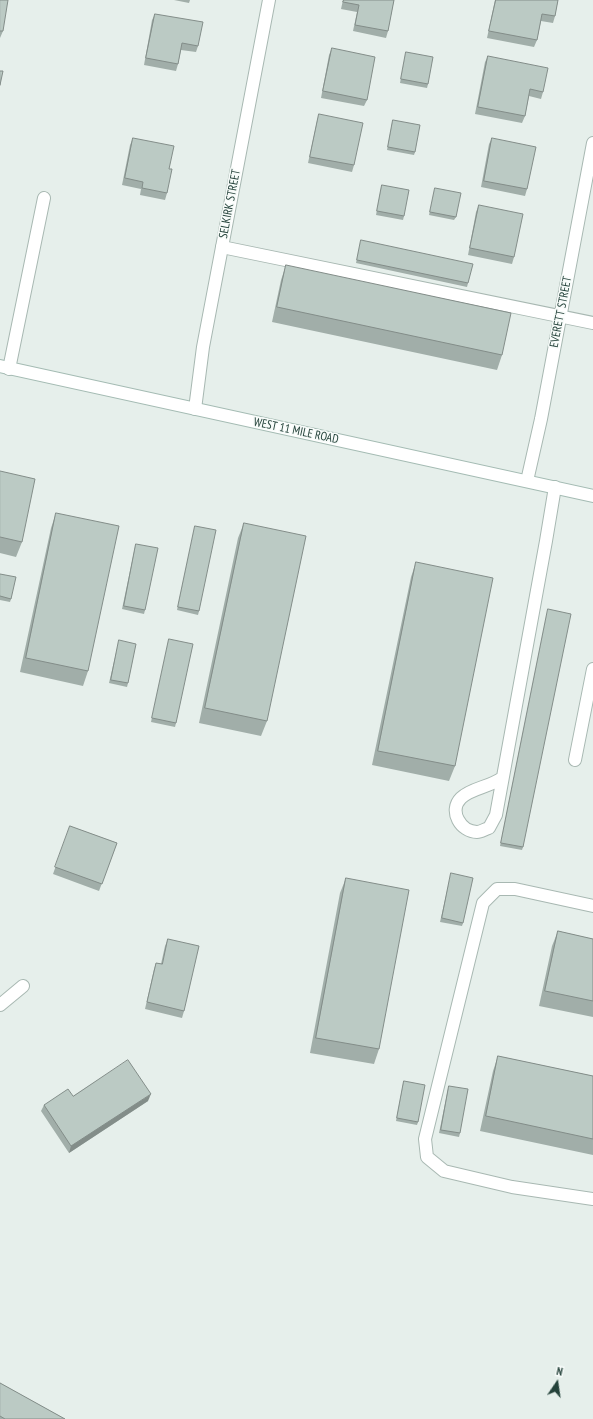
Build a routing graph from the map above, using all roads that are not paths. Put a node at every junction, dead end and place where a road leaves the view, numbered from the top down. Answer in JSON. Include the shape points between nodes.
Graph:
{"nodes":[{"id":1,"x":270,"y":0,"type":"edge"},
{"id":2,"x":593,"y":143,"type":"edge"},
{"id":3,"x":44,"y":198,"type":"dead end"},
{"id":4,"x":222,"y":247,"type":"junction"},
{"id":5,"x":560,"y":316,"type":"junction"},
{"id":6,"x":593,"y":323,"type":"edge"},
{"id":7,"x":5,"y":368,"type":"edge"},
{"id":8,"x":195,"y":409,"type":"junction"},
{"id":9,"x":528,"y":482,"type":"junction"},
{"id":10,"x":555,"y":487,"type":"junction"},
{"id":11,"x":593,"y":496,"type":"edge"},
{"id":12,"x":593,"y":669,"type":"edge"},
{"id":13,"x":575,"y":760,"type":"dead end"},
{"id":14,"x":502,"y":778,"type":"junction"},
{"id":15,"x":593,"y":906,"type":"edge"},
{"id":16,"x":23,"y":986,"type":"dead end"},
{"id":17,"x":0,"y":1005,"type":"edge"},
{"id":18,"x":593,"y":1199,"type":"edge"}],
"edges":[{"from":1,"to":4,"type":"street","name":"SELKIRK STREET"},
{"from":2,"to":5,"type":"street","name":"EVERETT STREET"},
{"from":3,"to":7,"type":"street"},
{"from":4,"to":5,"type":"street"},
{"from":4,"to":8,"type":"street","name":"SELKIRK STREET","via":[[203,347]]},
{"from":5,"to":6,"type":"street"},
{"from":5,"to":9,"type":"street","name":"EVERETT STREET"},
{"from":7,"to":8,"type":"street","name":"WEST 11 MILE ROAD"},
{"from":8,"to":9,"type":"street","name":"WEST 11 MILE ROAD"},
{"from":9,"to":10,"type":"street","name":"WEST 11 MILE ROAD"},
{"from":10,"to":11,"type":"street","name":"WEST 11 MILE ROAD"},
{"from":10,"to":14,"type":"street"},
{"from":12,"to":13,"type":"street"},
{"from":14,"to":14,"type":"street","via":[[496,815],[489,828],[477,832],[466,829],[458,821],[456,814],[459,800],[466,794],[494,784]]},
{"from":15,"to":18,"type":"street","via":[[515,889],[497,890],[483,903],[425,1139],[427,1157],[444,1171],[512,1187]]},
{"from":16,"to":17,"type":"street"}]}
